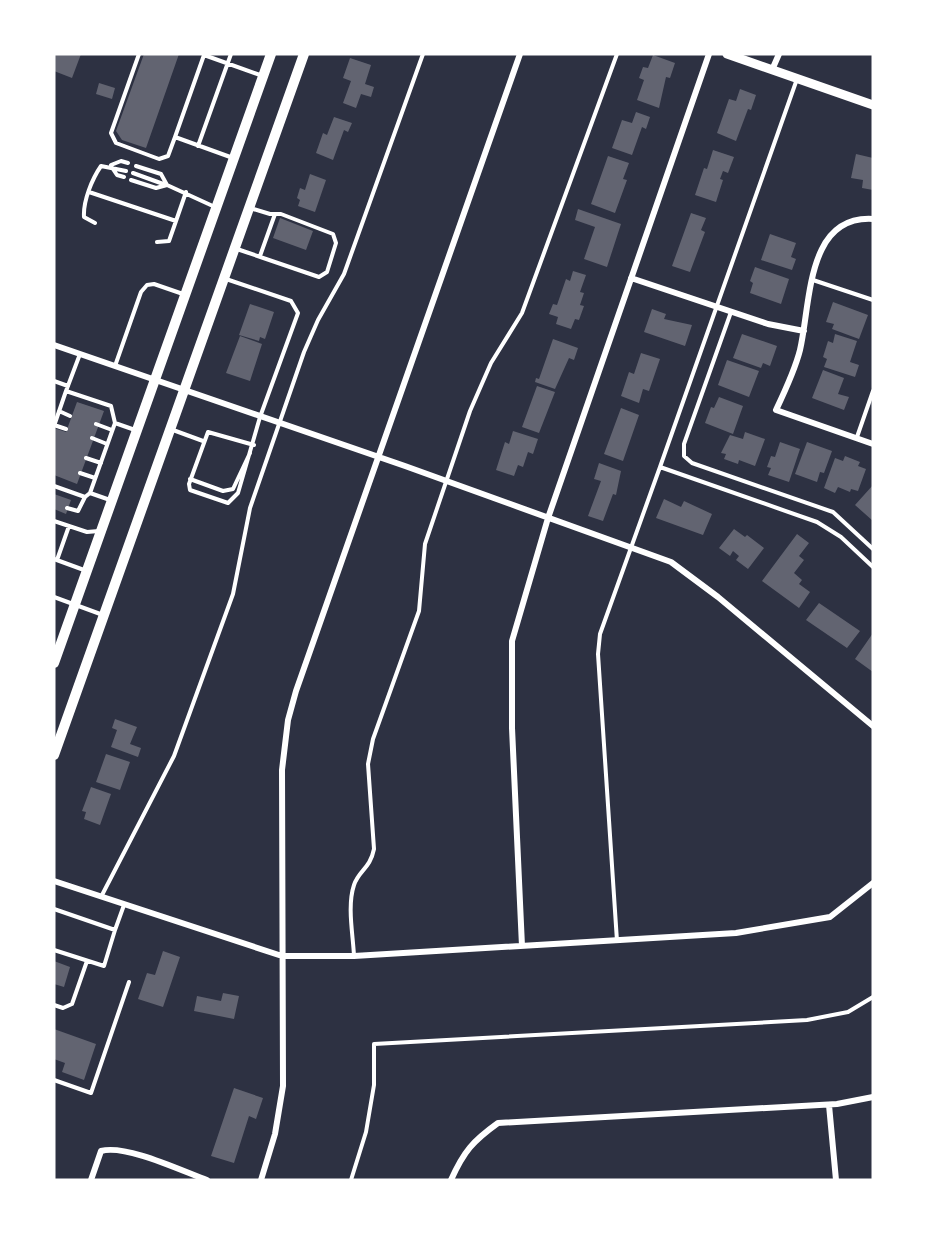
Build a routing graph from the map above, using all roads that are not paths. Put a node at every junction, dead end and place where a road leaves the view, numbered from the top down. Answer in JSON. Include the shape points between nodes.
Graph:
{"nodes":[{"id":1,"x":139,"y":54,"type":"edge"},
{"id":2,"x":204,"y":54,"type":"edge"},
{"id":3,"x":231,"y":54,"type":"edge"},
{"id":4,"x":271,"y":54,"type":"edge"},
{"id":5,"x":303,"y":54,"type":"edge"},
{"id":6,"x":423,"y":54,"type":"edge"},
{"id":7,"x":520,"y":54,"type":"edge"},
{"id":8,"x":617,"y":54,"type":"edge"},
{"id":9,"x":709,"y":54,"type":"edge"},
{"id":10,"x":727,"y":54,"type":"edge"},
{"id":11,"x":778,"y":54,"type":"edge"},
{"id":12,"x":228,"y":64,"type":"junction"},
{"id":13,"x":772,"y":70,"type":"junction"},
{"id":14,"x":263,"y":76,"type":"junction"},
{"id":15,"x":797,"y":78,"type":"junction"},
{"id":16,"x":873,"y":105,"type":"edge"},
{"id":17,"x":175,"y":137,"type":"junction"},
{"id":18,"x":198,"y":146,"type":"junction"},
{"id":19,"x":233,"y":159,"type":"junction"},
{"id":20,"x":128,"y":163,"type":"dead end"},
{"id":21,"x":111,"y":166,"type":"junction"},
{"id":22,"x":136,"y":166,"type":"dead end"},
{"id":23,"x":126,"y":171,"type":"dead end"},
{"id":24,"x":133,"y":173,"type":"dead end"},
{"id":25,"x":124,"y":177,"type":"dead end"},
{"id":26,"x":131,"y":180,"type":"dead end"},
{"id":27,"x":167,"y":185,"type":"junction"},
{"id":28,"x":89,"y":192,"type":"junction"},
{"id":29,"x":186,"y":192,"type":"junction"},
{"id":30,"x":215,"y":207,"type":"junction"},
{"id":31,"x":249,"y":208,"type":"junction"},
{"id":32,"x":275,"y":214,"type":"junction"},
{"id":33,"x":873,"y":219,"type":"edge"},
{"id":34,"x":176,"y":221,"type":"junction"},
{"id":35,"x":95,"y":223,"type":"dead end"},
{"id":36,"x":157,"y":242,"type":"dead end"},
{"id":37,"x":235,"y":248,"type":"junction"},
{"id":38,"x":260,"y":256,"type":"junction"},
{"id":39,"x":631,"y":278,"type":"junction"},
{"id":40,"x":224,"y":279,"type":"junction"},
{"id":41,"x":813,"y":280,"type":"junction"},
{"id":42,"x":184,"y":294,"type":"junction"},
{"id":43,"x":873,"y":300,"type":"edge"},
{"id":44,"x":716,"y":307,"type":"junction"},
{"id":45,"x":731,"y":312,"type":"junction"},
{"id":46,"x":804,"y":331,"type":"junction"},
{"id":47,"x":54,"y":345,"type":"edge"},
{"id":48,"x":80,"y":354,"type":"junction"},
{"id":49,"x":115,"y":366,"type":"junction"},
{"id":50,"x":154,"y":379,"type":"junction"},
{"id":51,"x":54,"y":381,"type":"edge"},
{"id":52,"x":67,"y":388,"type":"junction"},
{"id":53,"x":184,"y":390,"type":"junction"},
{"id":54,"x":873,"y":391,"type":"edge"},
{"id":55,"x":59,"y":411,"type":"junction"},
{"id":56,"x":70,"y":416,"type":"dead end"},
{"id":57,"x":260,"y":417,"type":"junction"},
{"id":58,"x":115,"y":423,"type":"junction"},
{"id":59,"x":280,"y":423,"type":"junction"},
{"id":60,"x":96,"y":424,"type":"dead end"},
{"id":61,"x":54,"y":426,"type":"edge"},
{"id":62,"x":66,"y":429,"type":"dead end"},
{"id":63,"x":170,"y":429,"type":"junction"},
{"id":64,"x":112,"y":430,"type":"junction"},
{"id":65,"x":136,"y":430,"type":"junction"},
{"id":66,"x":857,"y":437,"type":"junction"},
{"id":67,"x":92,"y":438,"type":"dead end"},
{"id":68,"x":203,"y":441,"type":"junction"},
{"id":69,"x":107,"y":444,"type":"junction"},
{"id":70,"x":873,"y":444,"type":"edge"},
{"id":71,"x":254,"y":445,"type":"junction"},
{"id":72,"x":252,"y":451,"type":"junction"},
{"id":73,"x":378,"y":457,"type":"junction"},
{"id":74,"x":86,"y":458,"type":"dead end"},
{"id":75,"x":101,"y":463,"type":"junction"},
{"id":76,"x":660,"y":467,"type":"junction"},
{"id":77,"x":80,"y":472,"type":"dead end"},
{"id":78,"x":95,"y":478,"type":"junction"},
{"id":79,"x":190,"y":479,"type":"junction"},
{"id":80,"x":444,"y":481,"type":"junction"},
{"id":81,"x":54,"y":486,"type":"edge"},
{"id":82,"x":90,"y":493,"type":"junction"},
{"id":83,"x":85,"y":497,"type":"junction"},
{"id":84,"x":111,"y":500,"type":"junction"},
{"id":85,"x":67,"y":508,"type":"dead end"},
{"id":86,"x":548,"y":518,"type":"junction"},
{"id":87,"x":54,"y":521,"type":"edge"},
{"id":88,"x":69,"y":526,"type":"junction"},
{"id":89,"x":100,"y":531,"type":"junction"},
{"id":90,"x":631,"y":546,"type":"junction"},
{"id":91,"x":873,"y":549,"type":"edge"},
{"id":92,"x":55,"y":560,"type":"edge"},
{"id":93,"x":873,"y":567,"type":"edge"},
{"id":94,"x":86,"y":570,"type":"junction"},
{"id":95,"x":54,"y":597,"type":"edge"},
{"id":96,"x":74,"y":604,"type":"junction"},
{"id":97,"x":103,"y":615,"type":"junction"},
{"id":98,"x":56,"y":651,"type":"edge"},
{"id":99,"x":54,"y":663,"type":"edge"},
{"id":100,"x":873,"y":726,"type":"edge"},
{"id":101,"x":54,"y":755,"type":"edge"},
{"id":102,"x":54,"y":882,"type":"edge"},
{"id":103,"x":873,"y":883,"type":"edge"},
{"id":104,"x":101,"y":897,"type":"junction"},
{"id":105,"x":124,"y":904,"type":"junction"},
{"id":106,"x":54,"y":909,"type":"edge"},
{"id":107,"x":115,"y":930,"type":"junction"},
{"id":108,"x":617,"y":940,"type":"junction"},
{"id":109,"x":522,"y":946,"type":"junction"},
{"id":110,"x":54,"y":950,"type":"edge"},
{"id":111,"x":282,"y":956,"type":"junction"},
{"id":112,"x":354,"y":956,"type":"junction"},
{"id":113,"x":87,"y":961,"type":"junction"},
{"id":114,"x":129,"y":982,"type":"dead end"},
{"id":115,"x":873,"y":997,"type":"edge"},
{"id":116,"x":54,"y":1005,"type":"edge"},
{"id":117,"x":54,"y":1080,"type":"edge"},
{"id":118,"x":873,"y":1097,"type":"edge"},
{"id":119,"x":829,"y":1105,"type":"junction"},
{"id":120,"x":91,"y":1180,"type":"edge"},
{"id":121,"x":207,"y":1180,"type":"edge"},
{"id":122,"x":261,"y":1180,"type":"edge"},
{"id":123,"x":351,"y":1180,"type":"edge"},
{"id":124,"x":451,"y":1180,"type":"edge"},
{"id":125,"x":836,"y":1180,"type":"edge"}],
"edges":[{"from":1,"to":17,"type":"lane","via":[[111,133],[116,143],[159,159],[168,156]]},
{"from":2,"to":12,"type":"lane"},
{"from":2,"to":17,"type":"lane"},
{"from":3,"to":12,"type":"lane"},
{"from":4,"to":14,"type":"main road"},
{"from":5,"to":31,"type":"main road"},
{"from":6,"to":59,"type":"lane","via":[[344,274],[318,320]]},
{"from":7,"to":73,"type":"street"},
{"from":8,"to":80,"type":"lane","via":[[522,313],[491,363]]},
{"from":9,"to":39,"type":"street"},
{"from":10,"to":13,"type":"main road"},
{"from":11,"to":13,"type":"street"},
{"from":12,"to":14,"type":"lane"},
{"from":12,"to":18,"type":"lane"},
{"from":13,"to":15,"type":"main road"},
{"from":14,"to":19,"type":"main road"},
{"from":15,"to":16,"type":"main road"},
{"from":15,"to":44,"type":"lane"},
{"from":17,"to":18,"type":"lane"},
{"from":18,"to":19,"type":"lane"},
{"from":19,"to":30,"type":"main road"},
{"from":20,"to":21,"type":"lane","via":[[121,161]]},
{"from":21,"to":23,"type":"lane"},
{"from":21,"to":25,"type":"lane"},
{"from":21,"to":28,"type":"lane","via":[[101,166]]},
{"from":22,"to":27,"type":"lane","via":[[160,174]]},
{"from":24,"to":27,"type":"lane"},
{"from":26,"to":27,"type":"lane","via":[[156,188]]},
{"from":27,"to":29,"type":"lane"},
{"from":28,"to":34,"type":"lane"},
{"from":28,"to":35,"type":"lane","via":[[84,217]]},
{"from":29,"to":30,"type":"lane","via":[[196,201]]},
{"from":29,"to":34,"type":"lane"},
{"from":30,"to":42,"type":"main road"},
{"from":31,"to":32,"type":"lane"},
{"from":31,"to":37,"type":"main road"},
{"from":32,"to":38,"type":"lane"},
{"from":32,"to":38,"type":"lane","via":[[333,234],[336,243],[327,272],[319,277]]},
{"from":33,"to":41,"type":"street","via":[[861,218],[831,232]]},
{"from":34,"to":36,"type":"lane","via":[[169,241]]},
{"from":37,"to":38,"type":"lane"},
{"from":37,"to":40,"type":"main road"},
{"from":39,"to":44,"type":"street"},
{"from":39,"to":86,"type":"street"},
{"from":40,"to":53,"type":"main road"},
{"from":40,"to":57,"type":"lane","via":[[291,301],[298,313]]},
{"from":41,"to":43,"type":"lane"},
{"from":41,"to":46,"type":"street"},
{"from":42,"to":49,"type":"lane","via":[[147,285],[141,292]]},
{"from":42,"to":50,"type":"main road"},
{"from":44,"to":45,"type":"street"},
{"from":44,"to":76,"type":"lane"},
{"from":45,"to":46,"type":"street"},
{"from":45,"to":91,"type":"lane","via":[[684,444],[684,456],[692,463],[833,512]]},
{"from":46,"to":66,"type":"street","via":[[776,410]]},
{"from":47,"to":48,"type":"street"},
{"from":48,"to":49,"type":"street"},
{"from":48,"to":52,"type":"lane"},
{"from":49,"to":50,"type":"street"},
{"from":50,"to":53,"type":"street"},
{"from":50,"to":65,"type":"main road"},
{"from":51,"to":52,"type":"lane"},
{"from":52,"to":55,"type":"lane"},
{"from":52,"to":58,"type":"lane","via":[[111,406]]},
{"from":53,"to":57,"type":"street"},
{"from":53,"to":63,"type":"main road"},
{"from":54,"to":66,"type":"lane"},
{"from":55,"to":56,"type":"lane"},
{"from":55,"to":61,"type":"lane"},
{"from":57,"to":59,"type":"street"},
{"from":57,"to":71,"type":"lane"},
{"from":58,"to":64,"type":"lane"},
{"from":58,"to":65,"type":"lane"},
{"from":59,"to":73,"type":"street"},
{"from":59,"to":104,"type":"lane","via":[[250,508],[233,594],[174,756]]},
{"from":60,"to":64,"type":"lane"},
{"from":61,"to":62,"type":"lane"},
{"from":63,"to":68,"type":"lane"},
{"from":63,"to":97,"type":"main road"},
{"from":64,"to":69,"type":"lane"},
{"from":65,"to":84,"type":"main road"},
{"from":66,"to":70,"type":"street"},
{"from":67,"to":69,"type":"lane"},
{"from":68,"to":71,"type":"lane","via":[[208,432],[213,432]]},
{"from":68,"to":79,"type":"lane"},
{"from":69,"to":75,"type":"lane"},
{"from":71,"to":72,"type":"lane"},
{"from":72,"to":79,"type":"lane","via":[[233,489],[223,491]]},
{"from":72,"to":79,"type":"lane","via":[[238,493],[228,503],[193,492]]},
{"from":73,"to":80,"type":"street"},
{"from":73,"to":111,"type":"street","via":[[288,720],[282,770]]},
{"from":74,"to":75,"type":"lane"},
{"from":75,"to":78,"type":"lane"},
{"from":76,"to":90,"type":"lane"},
{"from":76,"to":93,"type":"lane","via":[[817,522],[841,537]]},
{"from":77,"to":78,"type":"lane"},
{"from":78,"to":82,"type":"lane"},
{"from":80,"to":86,"type":"street"},
{"from":80,"to":112,"type":"lane","via":[[425,544],[419,611],[373,739],[368,764],[374,849],[372,862],[355,882],[351,895]]},
{"from":81,"to":83,"type":"lane"},
{"from":82,"to":83,"type":"lane"},
{"from":82,"to":84,"type":"lane"},
{"from":83,"to":85,"type":"lane","via":[[78,511]]},
{"from":84,"to":89,"type":"main road"},
{"from":86,"to":90,"type":"street"},
{"from":86,"to":109,"type":"street","via":[[512,641]]},
{"from":87,"to":88,"type":"lane"},
{"from":88,"to":89,"type":"lane","via":[[87,532]]},
{"from":88,"to":92,"type":"lane"},
{"from":89,"to":94,"type":"main road"},
{"from":90,"to":100,"type":"street","via":[[685,571]]},
{"from":90,"to":108,"type":"lane","via":[[600,634],[598,654]]},
{"from":92,"to":94,"type":"lane"},
{"from":94,"to":96,"type":"main road"},
{"from":95,"to":96,"type":"lane"},
{"from":96,"to":97,"type":"lane"},
{"from":96,"to":98,"type":"main road"},
{"from":97,"to":101,"type":"main road"},
{"from":98,"to":99,"type":"main road"},
{"from":102,"to":104,"type":"street"},
{"from":103,"to":108,"type":"street","via":[[830,917],[736,933]]},
{"from":104,"to":105,"type":"street"},
{"from":105,"to":107,"type":"lane"},
{"from":105,"to":111,"type":"street"},
{"from":106,"to":107,"type":"lane"},
{"from":107,"to":113,"type":"lane","via":[[104,966]]},
{"from":108,"to":109,"type":"street"},
{"from":109,"to":112,"type":"street"},
{"from":110,"to":113,"type":"lane"},
{"from":111,"to":112,"type":"street"},
{"from":111,"to":122,"type":"street","via":[[283,1086],[275,1134]]},
{"from":113,"to":116,"type":"lane","via":[[72,1004],[63,1008]]},
{"from":114,"to":117,"type":"lane","via":[[91,1093]]},
{"from":115,"to":123,"type":"lane","via":[[848,1012],[807,1020],[374,1044],[374,1084],[366,1132]]},
{"from":118,"to":119,"type":"street"},
{"from":119,"to":124,"type":"street","via":[[498,1123],[472,1142]]},
{"from":119,"to":125,"type":"street"},
{"from":120,"to":121,"type":"street","via":[[101,1151],[109,1149]]}]}
